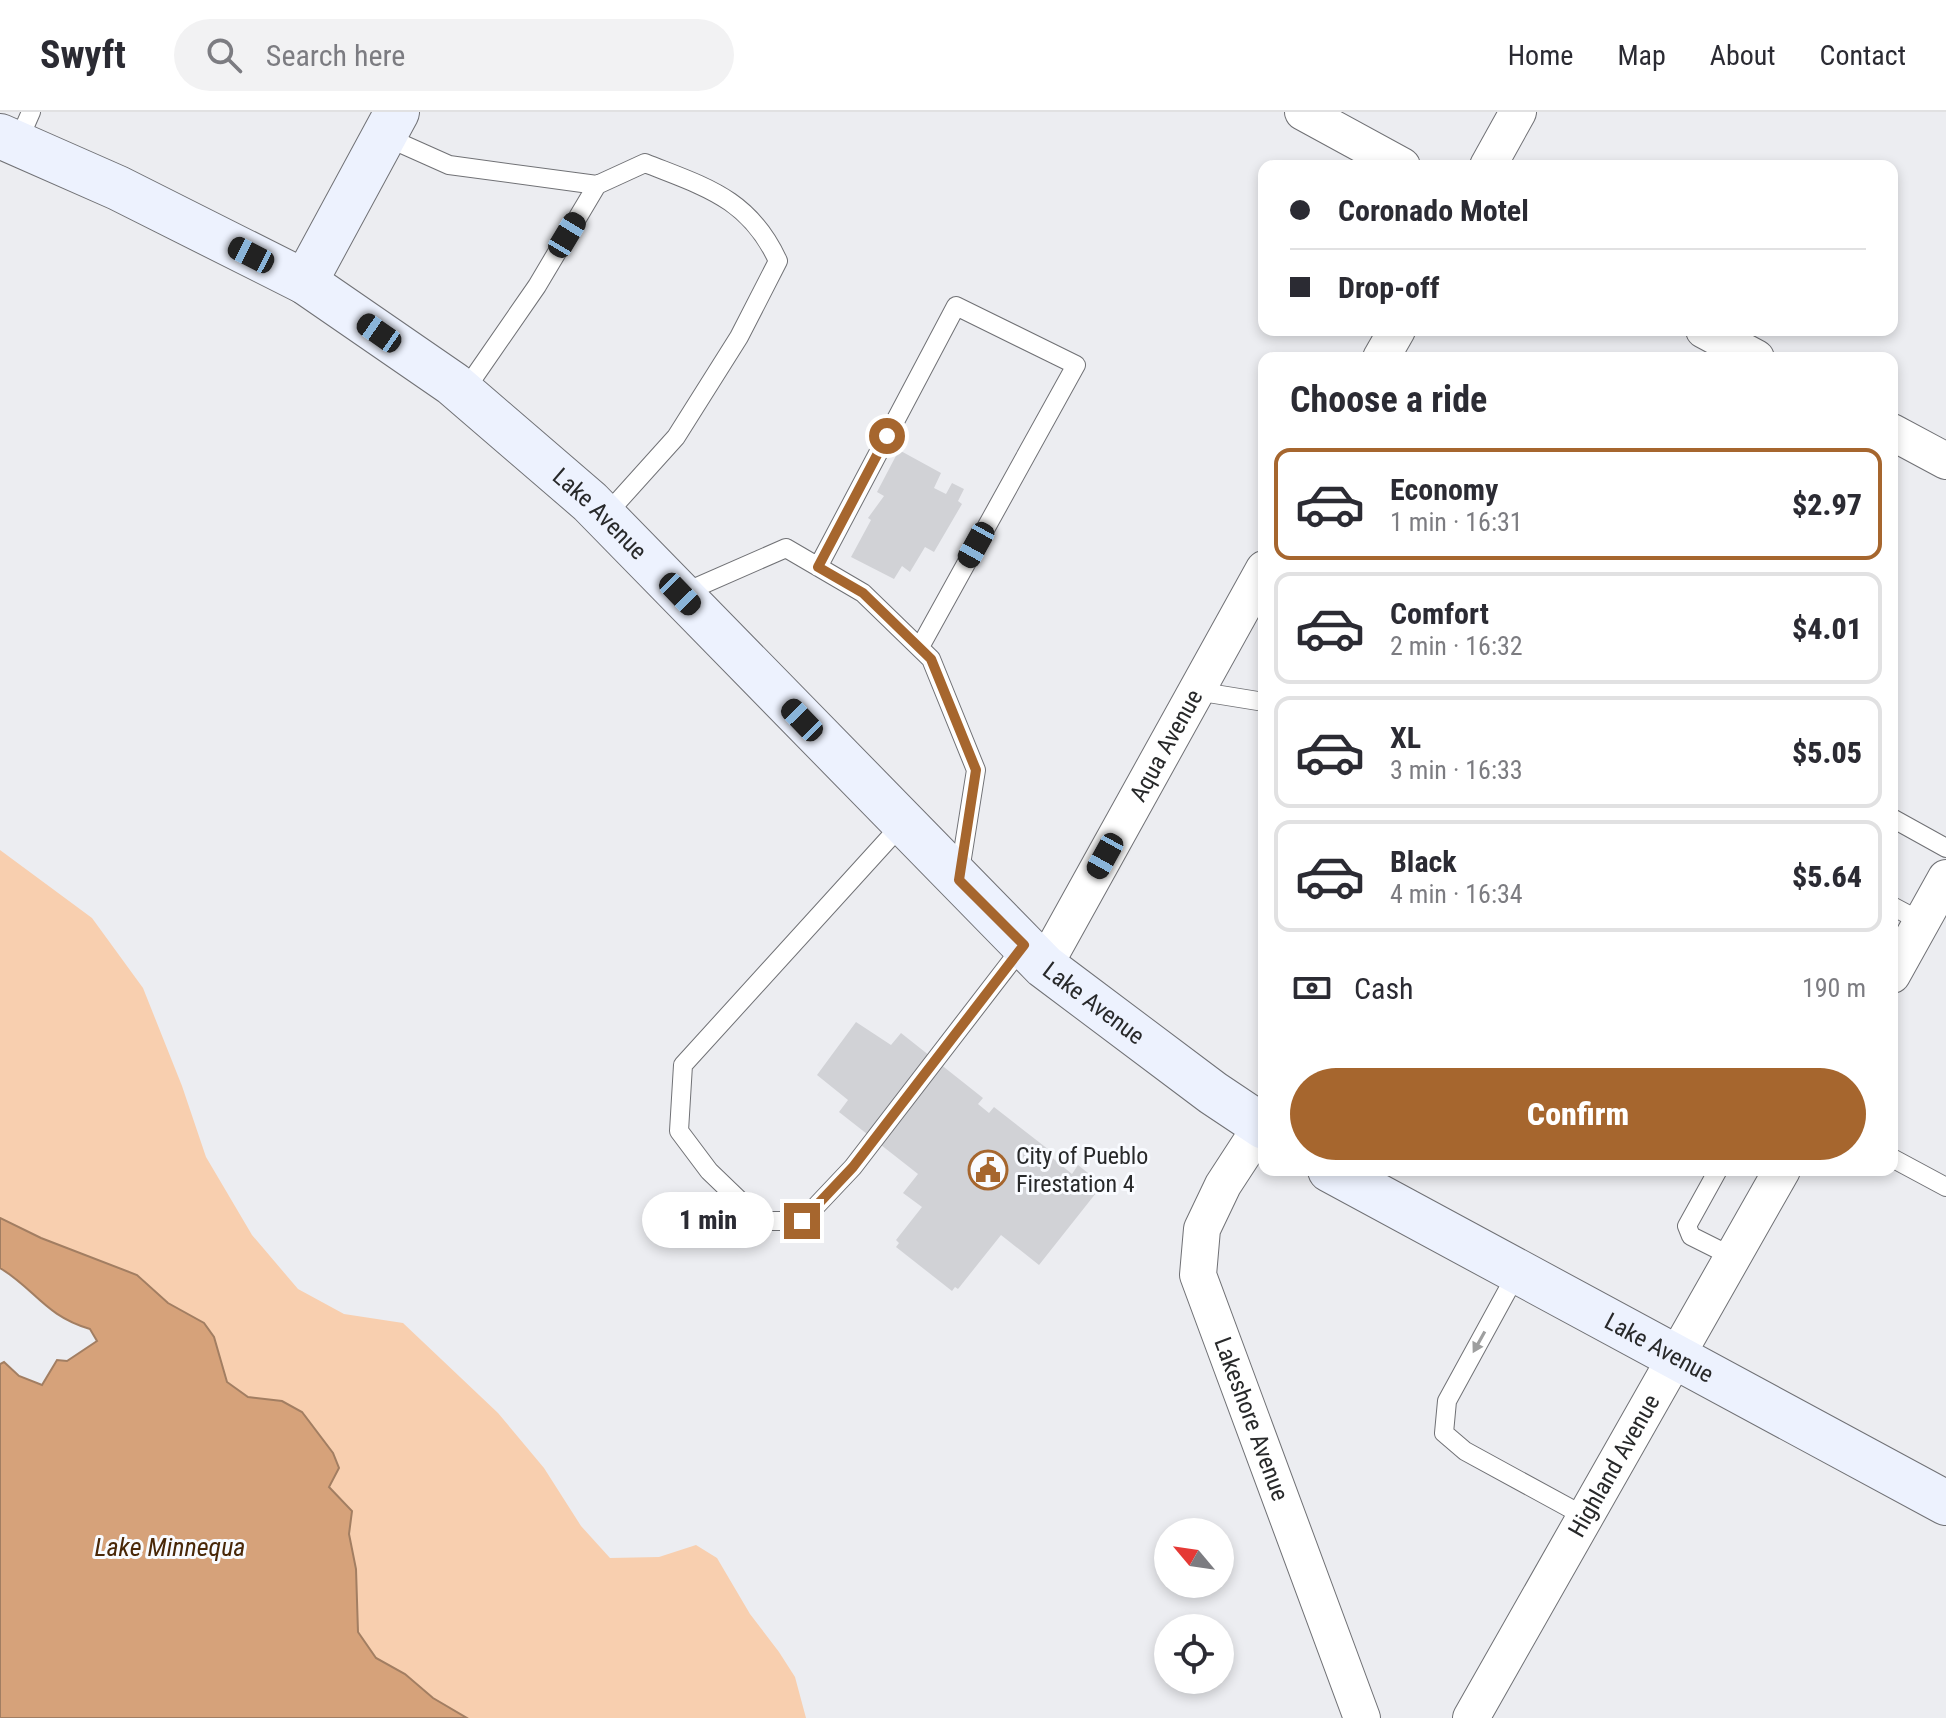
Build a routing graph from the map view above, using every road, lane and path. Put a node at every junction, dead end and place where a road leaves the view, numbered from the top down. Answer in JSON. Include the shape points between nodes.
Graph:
{"nodes":[{"id":1,"x":1303,"y":112,"type":"edge"},
{"id":2,"x":1518,"y":112,"type":"edge"},
{"id":3,"x":390,"y":124,"type":"edge"},
{"id":4,"x":16,"y":131,"type":"edge"},
{"id":5,"x":1391,"y":160,"type":"edge"},
{"id":6,"x":1491,"y":160,"type":"edge"},
{"id":7,"x":597,"y":185,"type":"junction"},
{"id":8,"x":305,"y":282,"type":"junction"},
{"id":9,"x":1715,"y":336,"type":"edge"},
{"id":10,"x":1745,"y":352,"type":"edge"},
{"id":11,"x":463,"y":393,"type":"junction"},
{"id":12,"x":1898,"y":435,"type":"edge"},
{"id":13,"x":1946,"y":461,"type":"edge"},
{"id":14,"x":604,"y":517,"type":"junction"},
{"id":15,"x":818,"y":567,"type":"junction"},
{"id":16,"x":1258,"y":580,"type":"edge"},
{"id":17,"x":680,"y":594,"type":"junction"},
{"id":18,"x":920,"y":647,"type":"junction"},
{"id":19,"x":1196,"y":691,"type":"junction"},
{"id":20,"x":1258,"y":701,"type":"edge"},
{"id":21,"x":1898,"y":821,"type":"edge"},
{"id":22,"x":903,"y":823,"type":"junction"},
{"id":23,"x":1946,"y":848,"type":"edge"},
{"id":24,"x":959,"y":880,"type":"junction"},
{"id":25,"x":1929,"y":899,"type":"edge"},
{"id":26,"x":1034,"y":956,"type":"junction"},
{"id":27,"x":1898,"y":963,"type":"edge"},
{"id":28,"x":1258,"y":1123,"type":"edge"},
{"id":29,"x":1258,"y":1133,"type":"edge"},
{"id":30,"x":1898,"y":1161,"type":"edge"},
{"id":31,"x":1350,"y":1176,"type":"edge"},
{"id":32,"x":1715,"y":1176,"type":"edge"},
{"id":33,"x":1779,"y":1176,"type":"edge"},
{"id":34,"x":1946,"y":1187,"type":"edge"},
{"id":35,"x":1733,"y":1257,"type":"junction"},
{"id":36,"x":1517,"y":1273,"type":"junction"},
{"id":37,"x":1676,"y":1358,"type":"junction"},
{"id":38,"x":1946,"y":1503,"type":"edge"},
{"id":39,"x":1586,"y":1517,"type":"junction"},
{"id":40,"x":1362,"y":1718,"type":"edge"},
{"id":41,"x":1471,"y":1718,"type":"edge"}],
"edges":[{"from":1,"to":5,"type":"street"},
{"from":2,"to":6,"type":"street"},
{"from":3,"to":7,"type":"lane","via":[[449,165]]},
{"from":3,"to":8,"type":"main road"},
{"from":4,"to":8,"type":"main road","name":"Lake Avenue"},
{"from":7,"to":11,"type":"lane","via":[[537,286]]},
{"from":7,"to":14,"type":"lane","via":[[645,163],[721,193],[765,233],[778,261],[739,337],[676,437]]},
{"from":8,"to":11,"type":"main road","name":"Lake Avenue"},
{"from":9,"to":10,"type":"street"},
{"from":11,"to":14,"type":"main road","name":"Lake Avenue"},
{"from":12,"to":13,"type":"street"},
{"from":14,"to":17,"type":"main road","name":"Lake Avenue"},
{"from":15,"to":17,"type":"lane","via":[[786,548]]},
{"from":15,"to":18,"type":"lane","via":[[863,593]]},
{"from":15,"to":18,"type":"lane","via":[[956,306],[1076,365]]},
{"from":16,"to":19,"type":"street","name":"Aqua Avenue"},
{"from":17,"to":22,"type":"main road","name":"Lake Avenue"},
{"from":18,"to":24,"type":"lane","via":[[931,659],[976,770]]},
{"from":19,"to":20,"type":"lane"},
{"from":19,"to":26,"type":"street","name":"Aqua Avenue"},
{"from":21,"to":23,"type":"lane"},
{"from":22,"to":24,"type":"main road","name":"Lake Avenue"},
{"from":22,"to":26,"type":"lane","via":[[683,1065],[679,1131],[709,1171],[761,1221],[802,1221]]},
{"from":24,"to":26,"type":"main road","name":"Lake Avenue"},
{"from":25,"to":27,"type":"street"},
{"from":26,"to":28,"type":"main road","name":"Lake Avenue"},
{"from":29,"to":40,"type":"street","name":"Lakeshore Avenue","via":[[1223,1185],[1202,1229],[1198,1275]]},
{"from":30,"to":34,"type":"lane"},
{"from":31,"to":36,"type":"main road","name":"Lake Avenue"},
{"from":32,"to":35,"type":"lane","via":[[1687,1226],[1691,1236]]},
{"from":33,"to":35,"type":"street","name":"Highland Avenue"},
{"from":35,"to":37,"type":"street","name":"Highland Avenue"},
{"from":36,"to":37,"type":"main road","name":"Lake Avenue"},
{"from":36,"to":39,"type":"lane","one_way":true,"via":[[1447,1401],[1444,1433],[1465,1451]]},
{"from":37,"to":38,"type":"main road","name":"Lake Avenue"},
{"from":37,"to":39,"type":"street","name":"Highland Avenue"},
{"from":39,"to":41,"type":"street","name":"Highland Avenue"}]}
